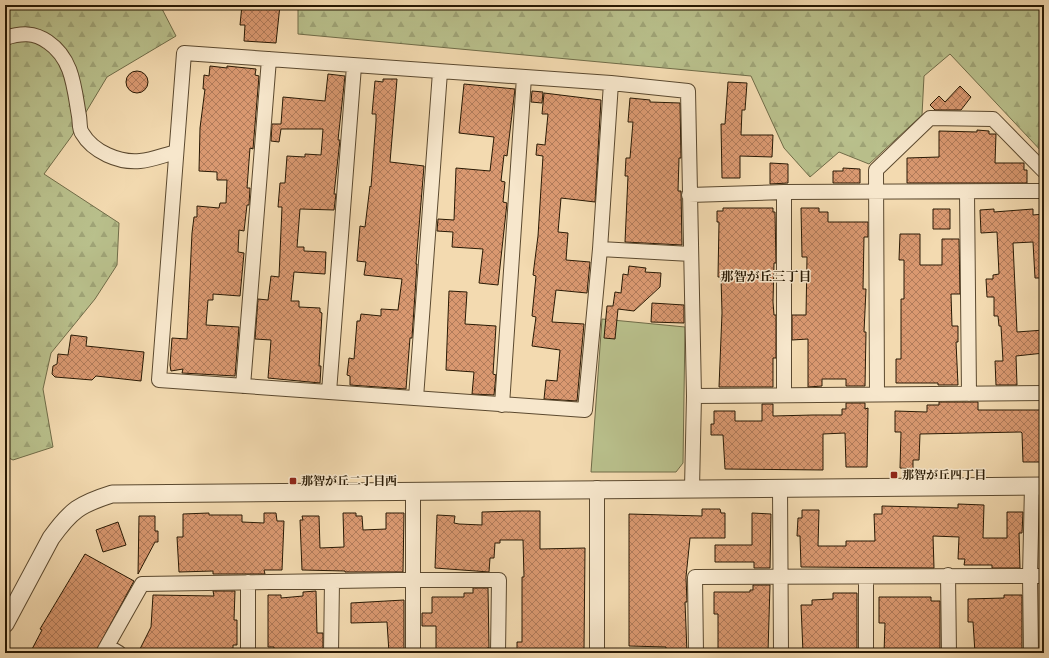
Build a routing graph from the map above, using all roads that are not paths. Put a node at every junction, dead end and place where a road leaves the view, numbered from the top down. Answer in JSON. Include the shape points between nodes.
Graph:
{"nodes":[{"id":1,"x":5,"y":38,"type":"edge"},
{"id":2,"x":269,"y":59,"type":"junction"},
{"id":3,"x":354,"y":66,"type":"junction"},
{"id":4,"x":440,"y":72,"type":"junction"},
{"id":5,"x":524,"y":78,"type":"junction"},
{"id":6,"x":611,"y":83,"type":"junction"},
{"id":7,"x":176,"y":152,"type":"junction"},
{"id":8,"x":1044,"y":171,"type":"edge"},
{"id":9,"x":1044,"y":191,"type":"edge"},
{"id":10,"x":784,"y":192,"type":"junction"},
{"id":11,"x":876,"y":192,"type":"junction"},
{"id":12,"x":967,"y":193,"type":"junction"},
{"id":13,"x":689,"y":195,"type":"junction"},
{"id":14,"x":600,"y":249,"type":"junction"},
{"id":15,"x":691,"y":254,"type":"junction"},
{"id":16,"x":243,"y":386,"type":"junction"},
{"id":17,"x":329,"y":392,"type":"junction"},
{"id":18,"x":1044,"y":392,"type":"edge"},
{"id":19,"x":877,"y":393,"type":"junction"},
{"id":20,"x":969,"y":394,"type":"junction"},
{"id":21,"x":694,"y":396,"type":"junction"},
{"id":22,"x":784,"y":396,"type":"junction"},
{"id":23,"x":416,"y":398,"type":"junction"},
{"id":24,"x":502,"y":405,"type":"junction"},
{"id":25,"x":1038,"y":486,"type":"edge"},
{"id":26,"x":780,"y":487,"type":"junction"},
{"id":27,"x":597,"y":488,"type":"junction"},
{"id":28,"x":692,"y":488,"type":"junction"},
{"id":29,"x":413,"y":491,"type":"junction"},
{"id":30,"x":948,"y":575,"type":"junction"},
{"id":31,"x":1030,"y":576,"type":"junction"},
{"id":32,"x":1044,"y":576,"type":"edge"},
{"id":33,"x":780,"y":577,"type":"junction"},
{"id":34,"x":866,"y":578,"type":"junction"},
{"id":35,"x":412,"y":580,"type":"junction"},
{"id":36,"x":332,"y":581,"type":"junction"},
{"id":37,"x":248,"y":582,"type":"junction"},
{"id":38,"x":5,"y":624,"type":"edge"},
{"id":39,"x":110,"y":651,"type":"edge"},
{"id":40,"x":248,"y":653,"type":"edge"},
{"id":41,"x":331,"y":653,"type":"edge"},
{"id":42,"x":414,"y":653,"type":"edge"},
{"id":43,"x":498,"y":653,"type":"edge"},
{"id":44,"x":597,"y":653,"type":"edge"},
{"id":45,"x":696,"y":653,"type":"edge"},
{"id":46,"x":781,"y":653,"type":"edge"},
{"id":47,"x":866,"y":653,"type":"edge"},
{"id":48,"x":949,"y":653,"type":"edge"},
{"id":49,"x":1031,"y":653,"type":"edge"}],
"edges":[{"from":1,"to":7,"type":"street","via":[[27,33],[40,36],[66,61],[72,76],[82,133],[96,150],[117,159],[140,161]]},
{"from":2,"to":3,"type":"street"},
{"from":2,"to":7,"type":"street","via":[[184,53]]},
{"from":2,"to":16,"type":"street"},
{"from":3,"to":4,"type":"street"},
{"from":3,"to":17,"type":"street"},
{"from":4,"to":5,"type":"street"},
{"from":4,"to":23,"type":"street"},
{"from":5,"to":6,"type":"street"},
{"from":5,"to":24,"type":"street"},
{"from":6,"to":13,"type":"street","via":[[688,91]]},
{"from":6,"to":14,"type":"street"},
{"from":7,"to":16,"type":"street","via":[[159,380]]},
{"from":8,"to":11,"type":"street","via":[[993,119],[930,118],[876,170]]},
{"from":9,"to":12,"type":"street"},
{"from":10,"to":11,"type":"street"},
{"from":10,"to":13,"type":"street"},
{"from":10,"to":22,"type":"street"},
{"from":11,"to":12,"type":"street"},
{"from":11,"to":19,"type":"street"},
{"from":12,"to":20,"type":"street"},
{"from":13,"to":15,"type":"street"},
{"from":14,"to":15,"type":"street"},
{"from":14,"to":24,"type":"street","via":[[585,410]]},
{"from":15,"to":21,"type":"street"},
{"from":16,"to":17,"type":"street"},
{"from":17,"to":23,"type":"street"},
{"from":18,"to":20,"type":"street"},
{"from":19,"to":20,"type":"street"},
{"from":19,"to":22,"type":"street"},
{"from":21,"to":22,"type":"street"},
{"from":21,"to":28,"type":"street"},
{"from":23,"to":24,"type":"street"},
{"from":25,"to":26,"type":"street"},
{"from":25,"to":31,"type":"street"},
{"from":26,"to":28,"type":"street"},
{"from":26,"to":33,"type":"street"},
{"from":27,"to":28,"type":"street"},
{"from":27,"to":29,"type":"street"},
{"from":27,"to":44,"type":"street"},
{"from":29,"to":35,"type":"street"},
{"from":29,"to":38,"type":"street","via":[[112,494],[80,506],[69,515],[51,538]]},
{"from":30,"to":31,"type":"street"},
{"from":30,"to":34,"type":"street"},
{"from":30,"to":48,"type":"street"},
{"from":31,"to":32,"type":"street"},
{"from":31,"to":49,"type":"street"},
{"from":33,"to":34,"type":"street"},
{"from":33,"to":45,"type":"street","via":[[695,576]]},
{"from":33,"to":46,"type":"street"},
{"from":34,"to":47,"type":"street"},
{"from":35,"to":36,"type":"street"},
{"from":35,"to":42,"type":"street"},
{"from":35,"to":43,"type":"street","via":[[499,580]]},
{"from":36,"to":37,"type":"street"},
{"from":36,"to":41,"type":"street"},
{"from":37,"to":39,"type":"street","via":[[142,584]]},
{"from":37,"to":40,"type":"street"}]}
